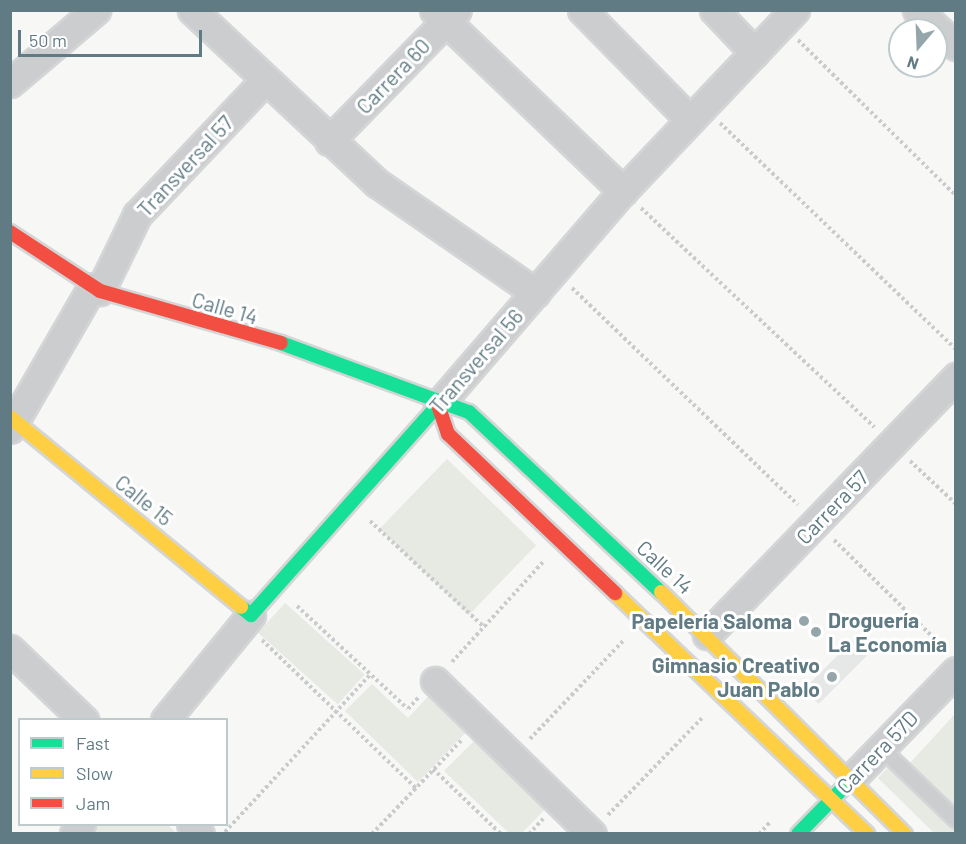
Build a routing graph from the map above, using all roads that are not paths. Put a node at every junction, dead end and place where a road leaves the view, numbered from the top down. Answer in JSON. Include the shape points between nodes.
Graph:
{"nodes":[{"id":1,"x":96,"y":10,"type":"edge"},
{"id":2,"x":192,"y":10,"type":"edge"},
{"id":3,"x":582,"y":10,"type":"edge"},
{"id":4,"x":714,"y":10,"type":"edge"},
{"id":5,"x":917,"y":10,"type":"edge"},
{"id":6,"x":445,"y":14,"type":"edge"},
{"id":7,"x":789,"y":18,"type":"edge"},
{"id":8,"x":956,"y":46,"type":"edge"},
{"id":9,"x":756,"y":53,"type":"junction"},
{"id":10,"x":265,"y":80,"type":"junction"},
{"id":11,"x":10,"y":83,"type":"edge"},
{"id":12,"x":697,"y":113,"type":"junction"},
{"id":13,"x":329,"y":141,"type":"junction"},
{"id":14,"x":623,"y":191,"type":"junction"},
{"id":15,"x":10,"y":232,"type":"edge"},
{"id":16,"x":96,"y":289,"type":"junction"},
{"id":17,"x":536,"y":292,"type":"junction"},
{"id":18,"x":956,"y":377,"type":"edge"},
{"id":19,"x":438,"y":405,"type":"junction"},
{"id":20,"x":12,"y":422,"type":"edge"},
{"id":21,"x":247,"y":619,"type":"junction"},
{"id":22,"x":707,"y":635,"type":"junction"},
{"id":23,"x":10,"y":649,"type":"edge"},
{"id":24,"x":956,"y":671,"type":"edge"},
{"id":25,"x":435,"y":681,"type":"road end"},
{"id":26,"x":82,"y":718,"type":"edge"},
{"id":27,"x":167,"y":718,"type":"edge"},
{"id":28,"x":881,"y":748,"type":"junction"},
{"id":29,"x":852,"y":778,"type":"junction"},
{"id":30,"x":831,"y":800,"type":"junction"},
{"id":31,"x":956,"y":820,"type":"edge"},
{"id":32,"x":591,"y":833,"type":"edge"},
{"id":33,"x":798,"y":834,"type":"edge"},
{"id":34,"x":867,"y":834,"type":"edge"},
{"id":35,"x":905,"y":834,"type":"edge"}],
"edges":[{"from":1,"to":11,"type":"street"},
{"from":2,"to":10,"type":"street"},
{"from":3,"to":12,"type":"street"},
{"from":4,"to":9,"type":"street"},
{"from":5,"to":8,"type":"street"},
{"from":6,"to":13,"type":"street","name":"Carrera 60"},
{"from":6,"to":14,"type":"street"},
{"from":7,"to":9,"type":"street","name":"Transversal 56"},
{"from":9,"to":12,"type":"street","name":"Transversal 56"},
{"from":10,"to":13,"type":"street"},
{"from":10,"to":16,"type":"street","name":"Transversal 57","via":[[137,215]]},
{"from":12,"to":14,"type":"street","name":"Transversal 56"},
{"from":13,"to":17,"type":"street","via":[[424,218]]},
{"from":14,"to":17,"type":"street","name":"Transversal 56"},
{"from":15,"to":16,"type":"street","name":"Calle 14"},
{"from":16,"to":19,"type":"street","name":"Calle 14","via":[[330,357]]},
{"from":16,"to":20,"type":"street","name":"Transversal 57"},
{"from":17,"to":19,"type":"street","name":"Transversal 56"},
{"from":18,"to":22,"type":"street","name":"Carrera 57"},
{"from":19,"to":21,"type":"street","name":"Transversal 56"},
{"from":19,"to":22,"type":"street","name":"Calle 14","via":[[468,412]]},
{"from":19,"to":30,"type":"street","via":[[448,435]]},
{"from":20,"to":21,"type":"street","name":"Calle 15"},
{"from":21,"to":27,"type":"street","name":"Transversal 56"},
{"from":22,"to":29,"type":"street","name":"Calle 14"},
{"from":23,"to":26,"type":"street"},
{"from":24,"to":28,"type":"street","name":"Carrera 57D"},
{"from":25,"to":32,"type":"street"},
{"from":28,"to":29,"type":"street","name":"Carrera 57D"},
{"from":28,"to":31,"type":"lane"},
{"from":29,"to":30,"type":"street","name":"Carrera 57D"},
{"from":29,"to":35,"type":"street","name":"Calle 14"},
{"from":30,"to":33,"type":"street","name":"Carrera 57D"},
{"from":30,"to":34,"type":"street"}]}
